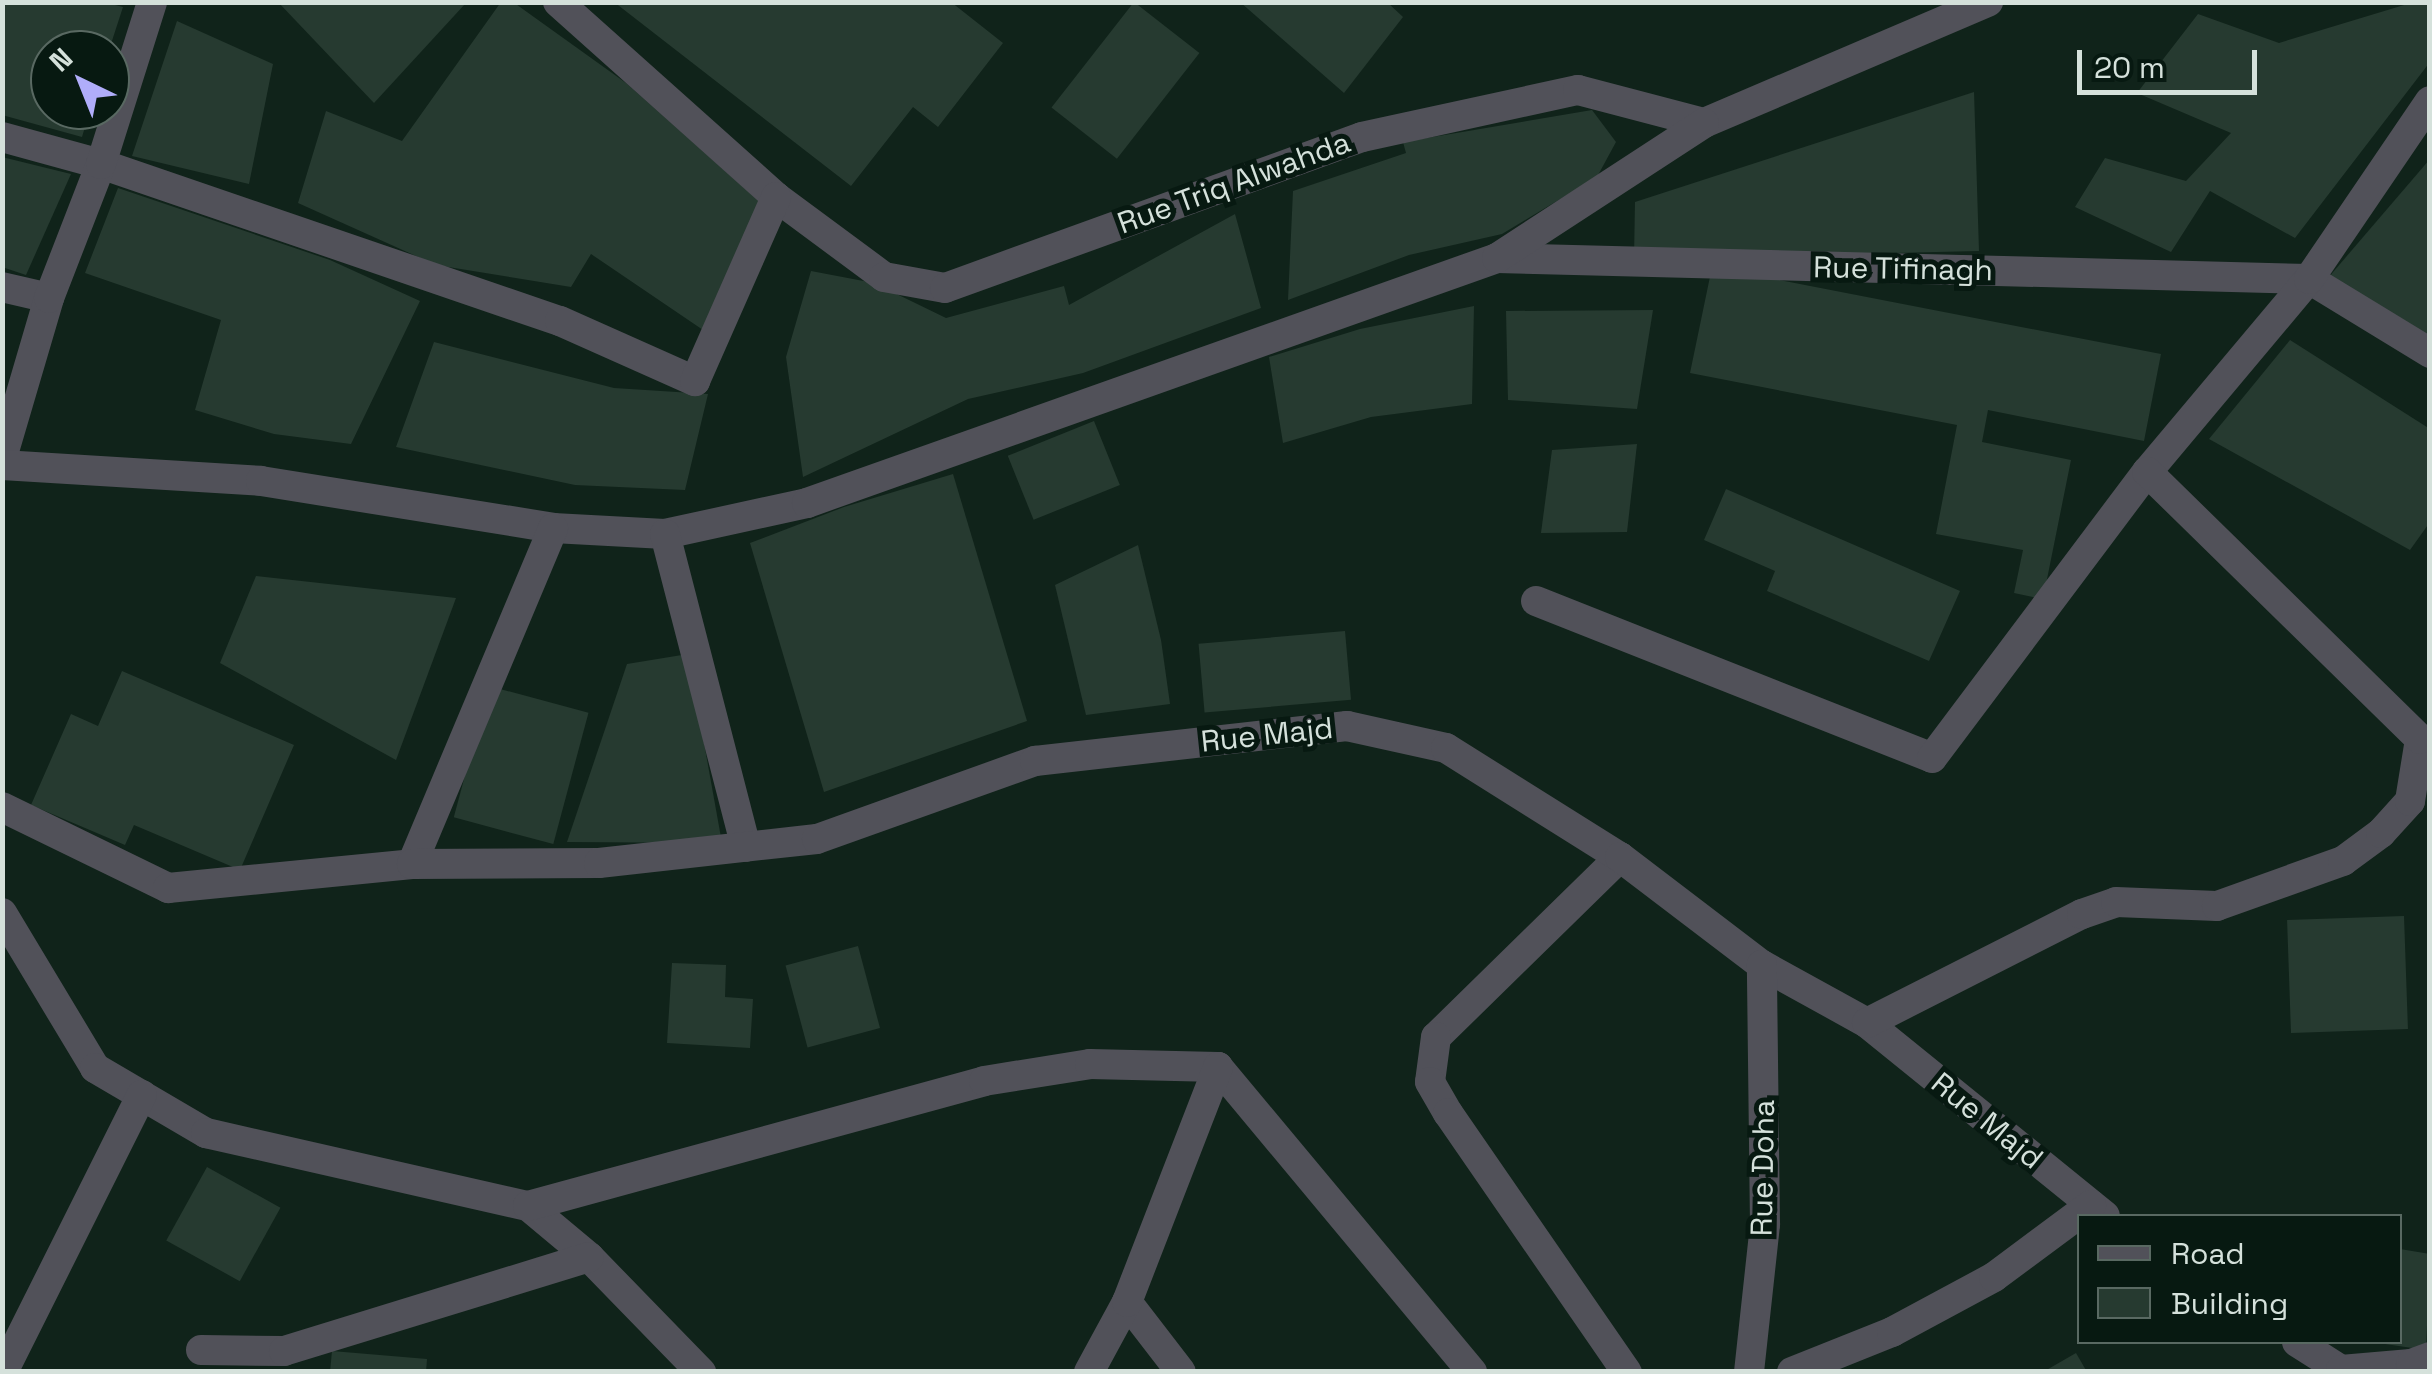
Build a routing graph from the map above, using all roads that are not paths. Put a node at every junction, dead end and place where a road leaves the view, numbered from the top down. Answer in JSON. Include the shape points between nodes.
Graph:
{"nodes":[{"id":1,"x":152,"y":2,"type":"edge"},
{"id":2,"x":558,"y":2,"type":"edge"},
{"id":3,"x":1988,"y":2,"type":"edge"},
{"id":4,"x":2430,"y":100,"type":"edge"},
{"id":5,"x":1704,"y":123,"type":"junction"},
{"id":6,"x":2,"y":137,"type":"edge"},
{"id":7,"x":101,"y":164,"type":"junction"},
{"id":8,"x":776,"y":197,"type":"junction"},
{"id":9,"x":1497,"y":258,"type":"junction"},
{"id":10,"x":2309,"y":279,"type":"junction"},
{"id":11,"x":2,"y":287,"type":"edge"},
{"id":12,"x":50,"y":298,"type":"junction"},
{"id":13,"x":2430,"y":353,"type":"edge"},
{"id":14,"x":2,"y":462,"type":"edge"},
{"id":15,"x":2148,"y":472,"type":"junction"},
{"id":16,"x":554,"y":528,"type":"junction"},
{"id":17,"x":665,"y":534,"type":"junction"},
{"id":18,"x":1536,"y":601,"type":"dead end"},
{"id":19,"x":2425,"y":737,"type":"edge"},
{"id":20,"x":2,"y":808,"type":"edge"},
{"id":21,"x":746,"y":847,"type":"junction"},
{"id":22,"x":1620,"y":858,"type":"junction"},
{"id":23,"x":412,"y":864,"type":"junction"},
{"id":24,"x":2,"y":913,"type":"edge"},
{"id":25,"x":1762,"y":965,"type":"junction"},
{"id":26,"x":1867,"y":1024,"type":"junction"},
{"id":27,"x":1218,"y":1067,"type":"junction"},
{"id":28,"x":142,"y":1095,"type":"junction"},
{"id":29,"x":528,"y":1206,"type":"junction"},
{"id":30,"x":2098,"y":1211,"type":"edge"},
{"id":31,"x":2077,"y":1224,"type":"edge"},
{"id":32,"x":589,"y":1257,"type":"junction"},
{"id":33,"x":1127,"y":1302,"type":"junction"},
{"id":34,"x":2299,"y":1344,"type":"edge"},
{"id":35,"x":201,"y":1350,"type":"dead end"},
{"id":36,"x":2418,"y":1364,"type":"edge"},
{"id":37,"x":2,"y":1372,"type":"edge"},
{"id":38,"x":701,"y":1372,"type":"edge"},
{"id":39,"x":1089,"y":1372,"type":"edge"},
{"id":40,"x":1181,"y":1372,"type":"edge"},
{"id":41,"x":1472,"y":1372,"type":"edge"},
{"id":42,"x":1627,"y":1372,"type":"edge"},
{"id":43,"x":1749,"y":1372,"type":"edge"},
{"id":44,"x":1792,"y":1372,"type":"edge"}],
"edges":[{"from":1,"to":7,"type":"street"},
{"from":2,"to":8,"type":"street","name":"Rue Triq Alwahda"},
{"from":3,"to":5,"type":"street"},
{"from":4,"to":10,"type":"street"},
{"from":5,"to":8,"type":"street","name":"Rue Triq Alwahda","via":[[1578,90],[1380,133],[945,288],[884,277]]},
{"from":5,"to":9,"type":"street"},
{"from":6,"to":7,"type":"street"},
{"from":7,"to":8,"type":"street","via":[[560,321],[695,380]]},
{"from":7,"to":12,"type":"street"},
{"from":9,"to":10,"type":"street","name":"Rue Tifinagh"},
{"from":9,"to":17,"type":"street","via":[[807,504]]},
{"from":10,"to":13,"type":"street"},
{"from":10,"to":15,"type":"street"},
{"from":11,"to":12,"type":"street"},
{"from":12,"to":14,"type":"street"},
{"from":14,"to":16,"type":"street","via":[[261,481]]},
{"from":15,"to":18,"type":"street","via":[[1932,758]]},
{"from":15,"to":19,"type":"street"},
{"from":16,"to":17,"type":"street"},
{"from":16,"to":23,"type":"street"},
{"from":17,"to":21,"type":"street"},
{"from":19,"to":26,"type":"street","via":[[2410,801],[2382,833],[2343,861],[2218,906],[2116,902]]},
{"from":20,"to":23,"type":"street","name":"Rue Majd","via":[[168,888]]},
{"from":21,"to":22,"type":"street","name":"Rue Majd","via":[[817,839],[1035,760],[1347,726],[1446,748]]},
{"from":21,"to":23,"type":"street","name":"Rue Majd","via":[[599,863]]},
{"from":22,"to":25,"type":"street","name":"Rue Majd"},
{"from":22,"to":42,"type":"street","via":[[1436,1036],[1430,1082]]},
{"from":24,"to":28,"type":"street","via":[[95,1068]]},
{"from":25,"to":26,"type":"street","name":"Rue Majd"},
{"from":25,"to":43,"type":"street","name":"Rue Doha","via":[[1765,1224]]},
{"from":26,"to":30,"type":"street","name":"Rue Majd"},
{"from":27,"to":29,"type":"street","via":[[1090,1064],[984,1080]]},
{"from":27,"to":33,"type":"street"},
{"from":27,"to":41,"type":"street"},
{"from":28,"to":29,"type":"street","via":[[206,1133]]},
{"from":28,"to":37,"type":"street"},
{"from":29,"to":32,"type":"street"},
{"from":31,"to":44,"type":"street","via":[[1892,1332]]},
{"from":32,"to":35,"type":"street","via":[[284,1351]]},
{"from":32,"to":38,"type":"street"},
{"from":33,"to":39,"type":"street"},
{"from":33,"to":40,"type":"street"},
{"from":34,"to":36,"type":"street","via":[[2341,1370]]}]}
